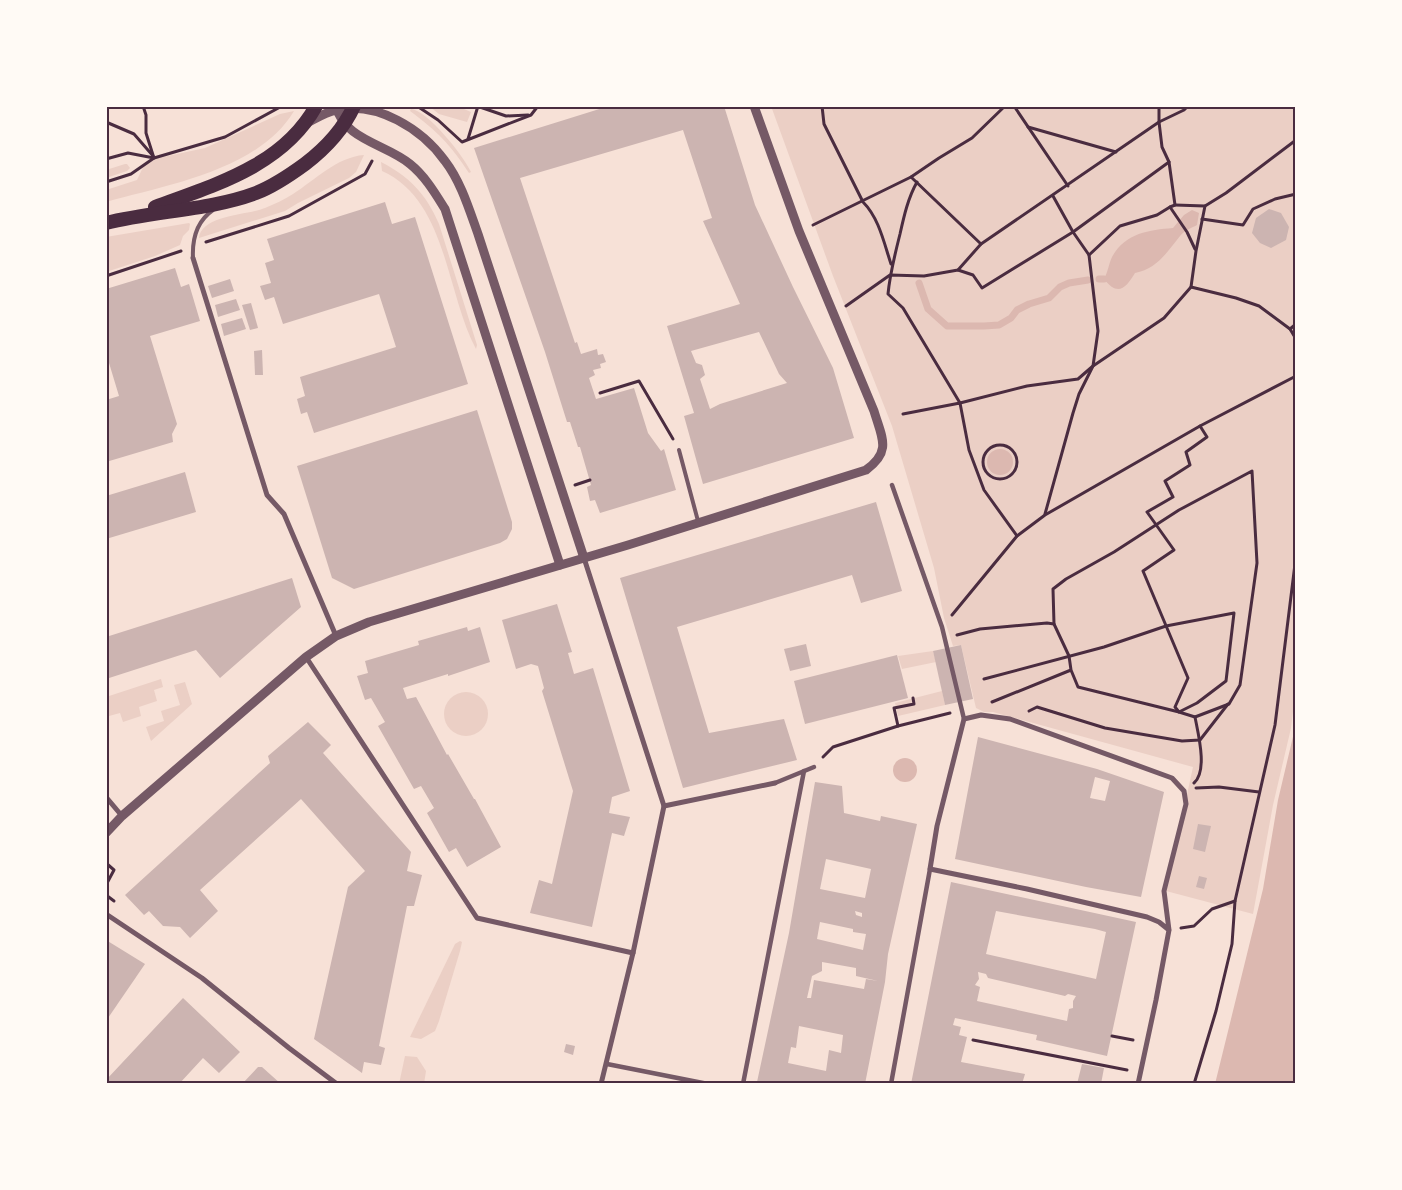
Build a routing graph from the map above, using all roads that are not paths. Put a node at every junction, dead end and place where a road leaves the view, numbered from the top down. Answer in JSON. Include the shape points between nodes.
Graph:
{"nodes":[{"id":1,"x":316,"y":106,"type":"edge"},
{"id":2,"x":754,"y":106,"type":"edge"},
{"id":3,"x":354,"y":107,"type":"edge"},
{"id":4,"x":337,"y":108,"type":"edge"},
{"id":5,"x":344,"y":124,"type":"junction"},
{"id":6,"x":302,"y":126,"type":"junction"},
{"id":7,"x":226,"y":202,"type":"junction"},
{"id":8,"x":126,"y":218,"type":"junction"},
{"id":9,"x":106,"y":223,"type":"edge"},
{"id":10,"x":193,"y":258,"type":"joint"},
{"id":11,"x":680,"y":450,"type":"road end"},
{"id":12,"x":892,"y":485,"type":"dead end"},
{"id":13,"x":699,"y":523,"type":"junction"},
{"id":14,"x":584,"y":558,"type":"junction"},
{"id":15,"x":560,"y":565,"type":"junction"},
{"id":16,"x":336,"y":636,"type":"junction"},
{"id":17,"x":306,"y":657,"type":"junction"},
{"id":18,"x":964,"y":720,"type":"junction"},
{"id":19,"x":814,"y":767,"type":"road end"},
{"id":20,"x":804,"y":771,"type":"junction"},
{"id":21,"x":775,"y":783,"type":"joint"},
{"id":22,"x":106,"y":797,"type":"edge"},
{"id":23,"x":664,"y":806,"type":"junction"},
{"id":24,"x":122,"y":816,"type":"junction"},
{"id":25,"x":106,"y":833,"type":"edge"},
{"id":26,"x":930,"y":869,"type":"junction"},
{"id":27,"x":106,"y":914,"type":"edge"},
{"id":28,"x":1169,"y":930,"type":"junction"},
{"id":29,"x":633,"y":953,"type":"junction"},
{"id":30,"x":607,"y":1064,"type":"junction"},
{"id":31,"x":337,"y":1084,"type":"edge"},
{"id":32,"x":602,"y":1084,"type":"edge"},
{"id":33,"x":708,"y":1084,"type":"edge"},
{"id":34,"x":743,"y":1084,"type":"edge"},
{"id":35,"x":891,"y":1084,"type":"edge"},
{"id":36,"x":1138,"y":1084,"type":"edge"}],
"edges":[{"from":1,"to":6,"type":"highway"},
{"from":2,"to":13,"type":"street","via":[[799,231],[874,411],[883,448],[879,461],[866,470]]},
{"from":3,"to":4,"type":"street"},
{"from":3,"to":5,"type":"highway"},
{"from":3,"to":14,"type":"street","via":[[376,111],[411,128],[435,149],[454,175],[478,234]]},
{"from":4,"to":5,"type":"street"},
{"from":4,"to":6,"type":"street"},
{"from":5,"to":7,"type":"highway","via":[[316,155],[278,183]]},
{"from":5,"to":15,"type":"street","via":[[357,135],[409,163],[424,177],[445,209]]},
{"from":6,"to":8,"type":"highway","via":[[280,149],[257,166]]},
{"from":7,"to":8,"type":"highway"},
{"from":7,"to":10,"type":"lane","via":[[204,216],[194,237]]},
{"from":8,"to":9,"type":"highway"},
{"from":10,"to":16,"type":"street","via":[[267,495],[284,514]]},
{"from":11,"to":13,"type":"lane"},
{"from":12,"to":18,"type":"street","via":[[942,628]]},
{"from":13,"to":14,"type":"street"},
{"from":14,"to":15,"type":"street"},
{"from":14,"to":23,"type":"street"},
{"from":15,"to":16,"type":"street","via":[[369,622]]},
{"from":16,"to":17,"type":"street"},
{"from":17,"to":24,"type":"street"},
{"from":17,"to":29,"type":"street","via":[[477,918]]},
{"from":18,"to":26,"type":"street","via":[[937,826]]},
{"from":18,"to":28,"type":"street","via":[[981,715],[1010,719],[1172,778],[1184,791],[1186,804],[1164,891]]},
{"from":19,"to":20,"type":"street"},
{"from":20,"to":21,"type":"street"},
{"from":20,"to":34,"type":"street"},
{"from":21,"to":23,"type":"street"},
{"from":22,"to":24,"type":"street"},
{"from":23,"to":29,"type":"street"},
{"from":24,"to":25,"type":"street"},
{"from":26,"to":28,"type":"street","via":[[1147,917]]},
{"from":26,"to":35,"type":"street"},
{"from":27,"to":31,"type":"street","via":[[202,978]]},
{"from":28,"to":36,"type":"street"},
{"from":29,"to":30,"type":"street"},
{"from":30,"to":32,"type":"street"},
{"from":30,"to":33,"type":"street"}]}
